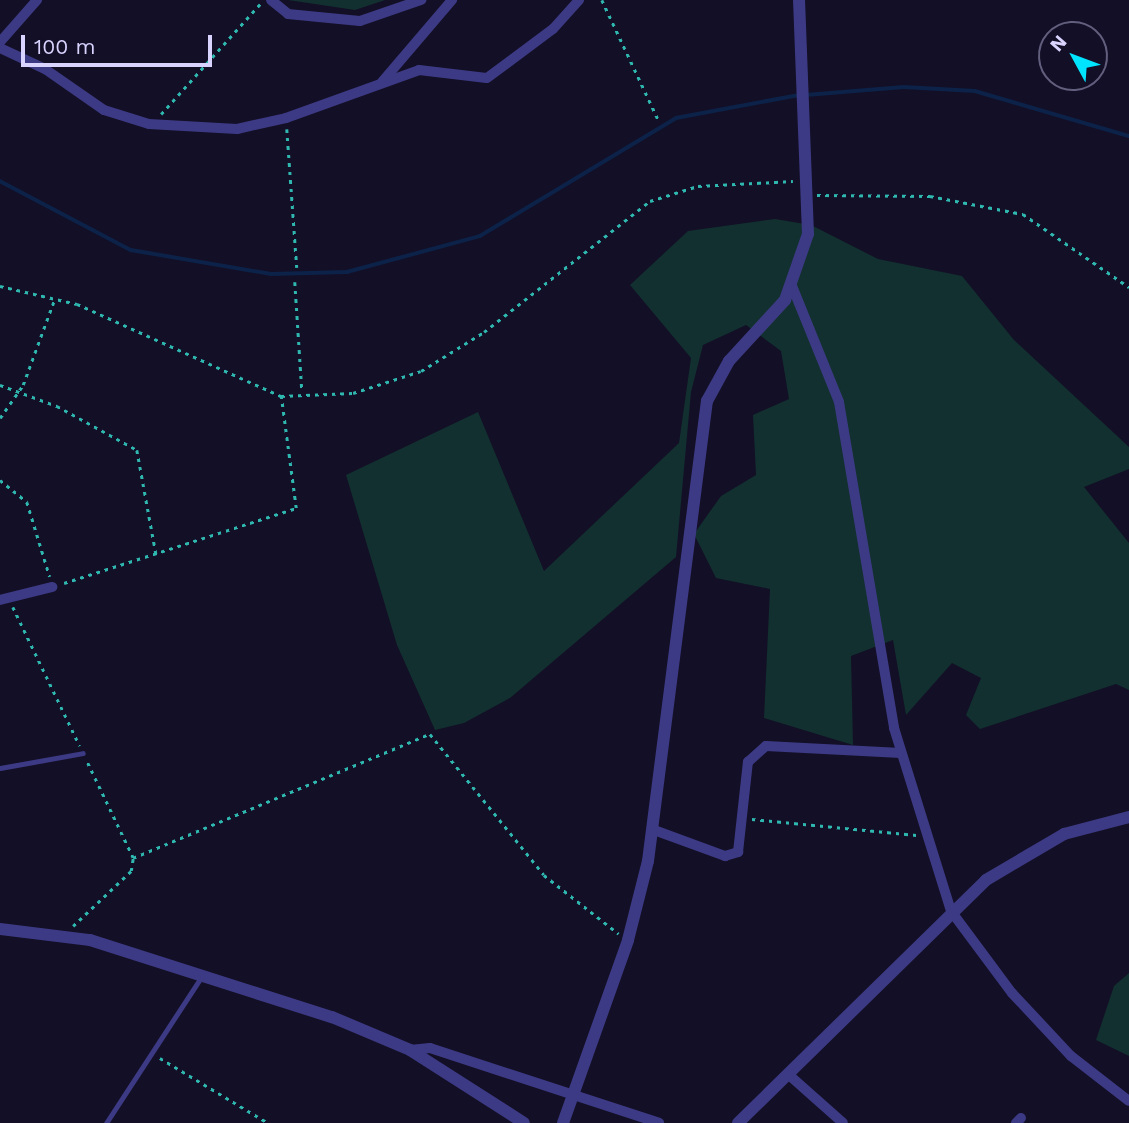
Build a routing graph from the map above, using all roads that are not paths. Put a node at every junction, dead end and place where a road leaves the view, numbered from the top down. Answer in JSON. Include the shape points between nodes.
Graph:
{"nodes":[{"id":1,"x":37,"y":0,"type":"edge"},
{"id":2,"x":271,"y":0,"type":"edge"},
{"id":3,"x":421,"y":0,"type":"edge"},
{"id":4,"x":452,"y":0,"type":"edge"},
{"id":5,"x":579,"y":0,"type":"edge"},
{"id":6,"x":799,"y":0,"type":"edge"},
{"id":7,"x":0,"y":42,"type":"edge"},
{"id":8,"x":0,"y":48,"type":"edge"},
{"id":9,"x":380,"y":84,"type":"junction"},
{"id":10,"x":792,"y":286,"type":"junction"},
{"id":11,"x":52,"y":587,"type":"dead end"},
{"id":12,"x":5,"y":599,"type":"edge"},
{"id":13,"x":83,"y":753,"type":"road end"},
{"id":14,"x":901,"y":753,"type":"junction"},
{"id":15,"x":0,"y":768,"type":"edge"},
{"id":16,"x":1129,"y":817,"type":"edge"},
{"id":17,"x":654,"y":830,"type":"junction"},
{"id":18,"x":951,"y":911,"type":"junction"},
{"id":19,"x":0,"y":929,"type":"edge"},
{"id":20,"x":202,"y":976,"type":"junction"},
{"id":21,"x":410,"y":1050,"type":"junction"},
{"id":22,"x":789,"y":1075,"type":"junction"},
{"id":23,"x":570,"y":1093,"type":"junction"},
{"id":24,"x":1129,"y":1101,"type":"edge"},
{"id":25,"x":106,"y":1123,"type":"edge"},
{"id":26,"x":524,"y":1123,"type":"edge"},
{"id":27,"x":563,"y":1123,"type":"edge"},
{"id":28,"x":659,"y":1123,"type":"edge"},
{"id":29,"x":738,"y":1123,"type":"edge"},
{"id":30,"x":843,"y":1123,"type":"edge"}],
"edges":[{"from":1,"to":7,"type":"street"},
{"from":2,"to":3,"type":"street","via":[[288,14],[360,21]]},
{"from":4,"to":9,"type":"street"},
{"from":5,"to":9,"type":"street","via":[[553,29],[487,78],[419,70]]},
{"from":6,"to":10,"type":"street","via":[[810,186],[808,234]]},
{"from":8,"to":9,"type":"street","via":[[45,69],[104,110],[152,124],[237,129],[286,118]]},
{"from":10,"to":14,"type":"street","via":[[847,434]]},
{"from":10,"to":17,"type":"street","via":[[767,324],[729,361],[707,401]]},
{"from":11,"to":12,"type":"street"},
{"from":13,"to":15,"type":"lane"},
{"from":14,"to":17,"type":"street","via":[[766,746],[751,753],[738,852],[724,856]]},
{"from":14,"to":18,"type":"street"},
{"from":16,"to":18,"type":"street","via":[[1039,847],[986,880]]},
{"from":17,"to":23,"type":"street","via":[[628,940]]},
{"from":18,"to":22,"type":"street"},
{"from":18,"to":24,"type":"street","via":[[1012,993],[1071,1056]]},
{"from":19,"to":20,"type":"street","via":[[65,934]]},
{"from":20,"to":21,"type":"street"},
{"from":20,"to":25,"type":"lane"},
{"from":21,"to":23,"type":"street","via":[[430,1048]]},
{"from":21,"to":26,"type":"street"},
{"from":22,"to":29,"type":"street"},
{"from":22,"to":30,"type":"street"},
{"from":23,"to":27,"type":"street"},
{"from":23,"to":28,"type":"street"}]}
